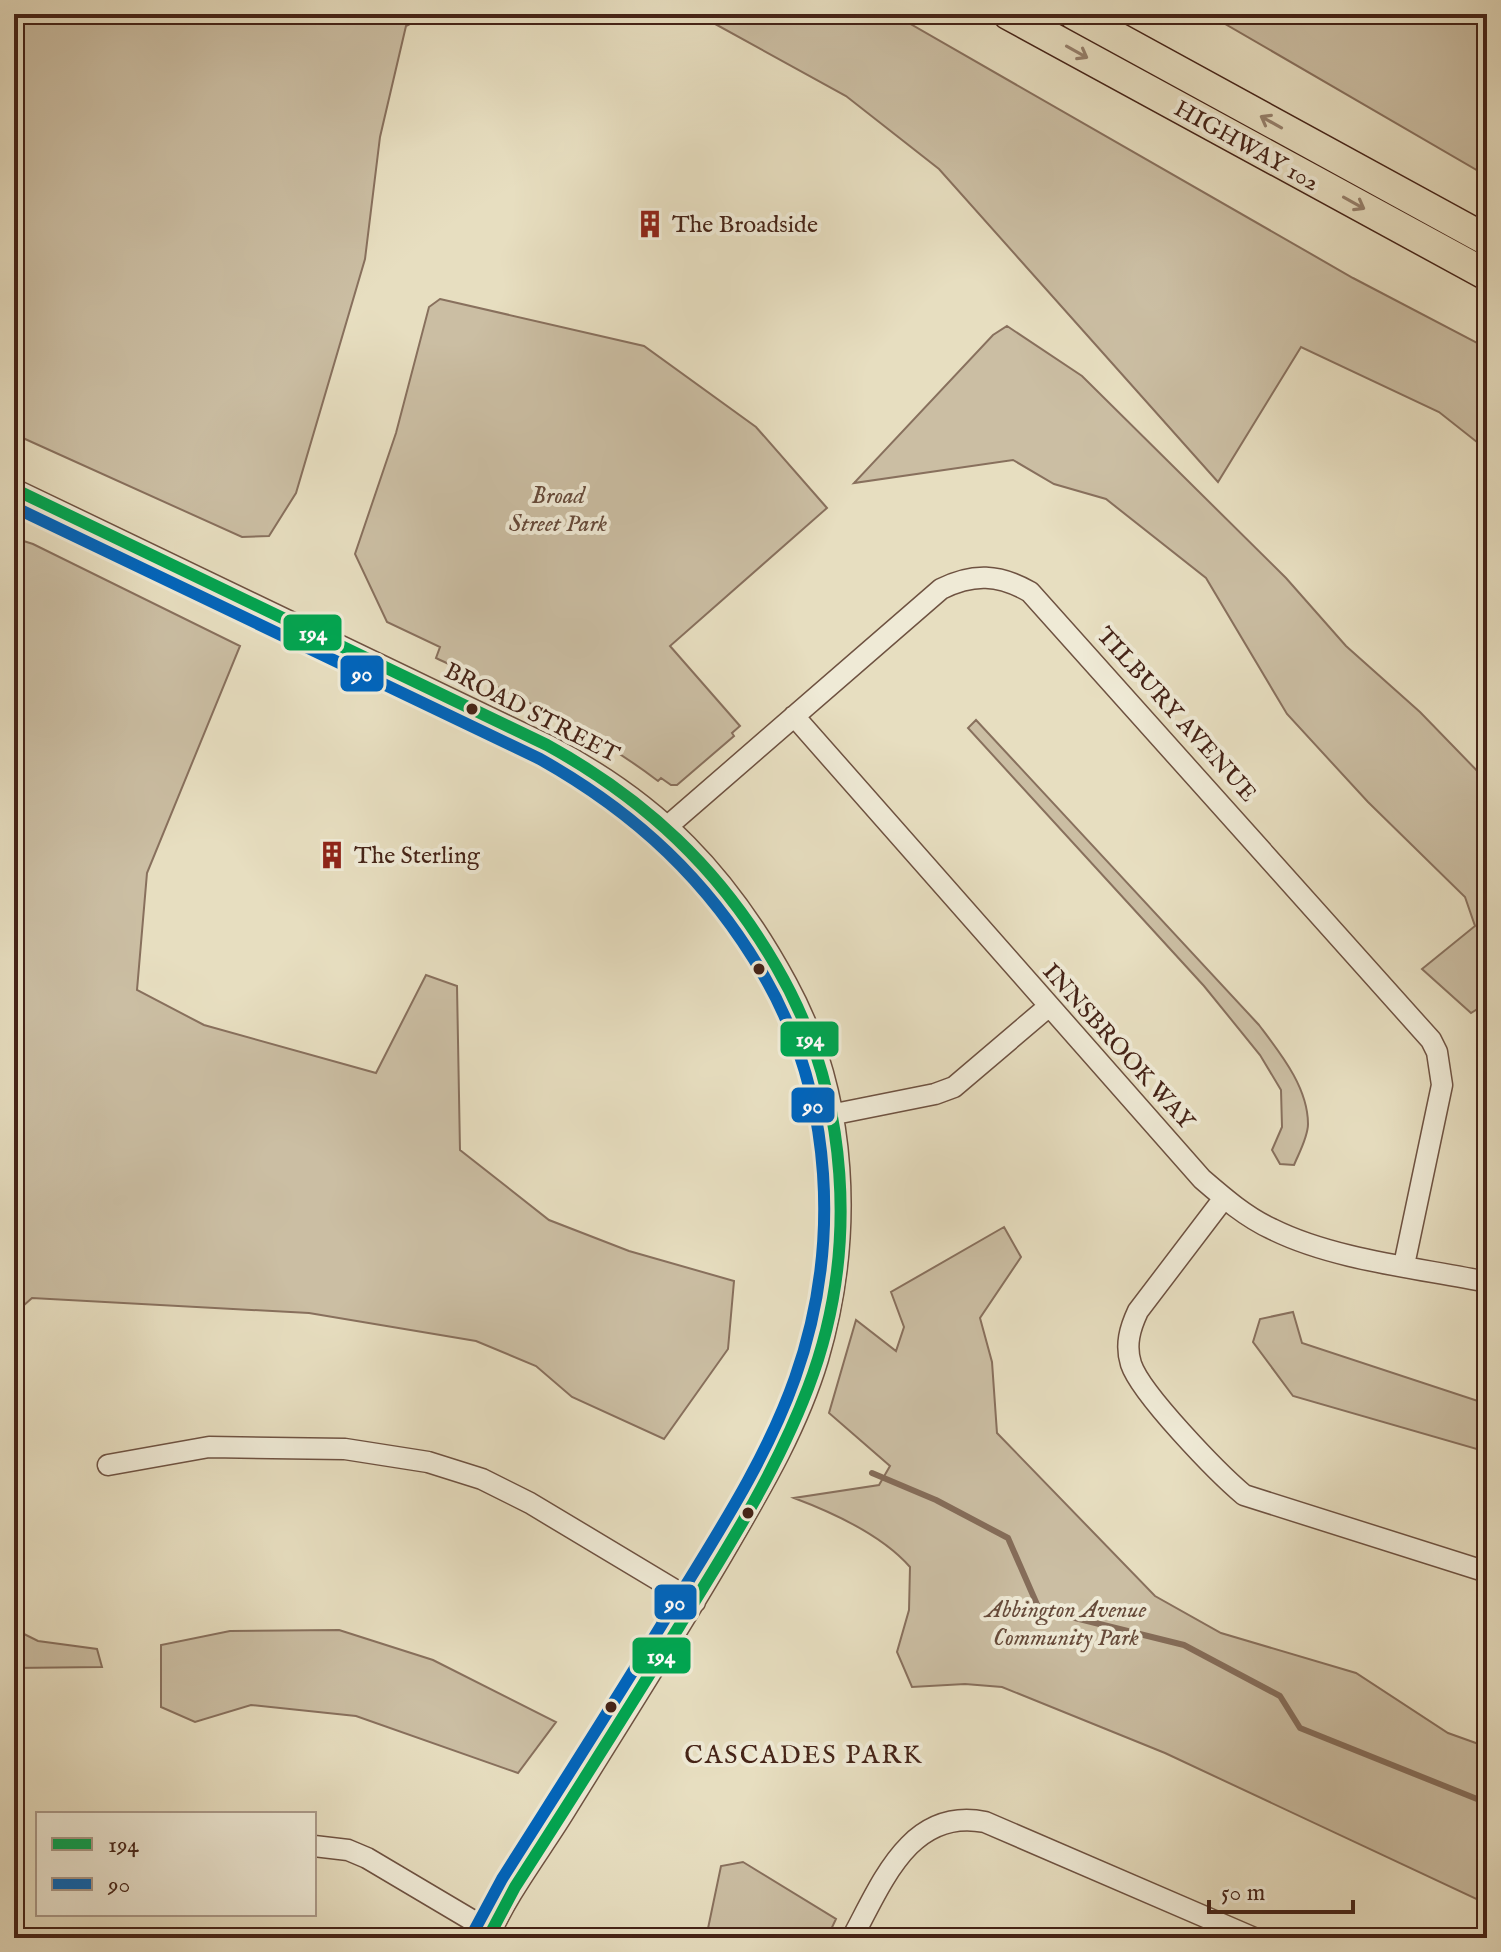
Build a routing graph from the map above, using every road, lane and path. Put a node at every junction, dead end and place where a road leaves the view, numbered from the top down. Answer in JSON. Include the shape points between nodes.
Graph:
{"nodes":[{"id":1,"x":1008,"y":14,"type":"edge"},
{"id":2,"x":1074,"y":14,"type":"edge"},
{"id":3,"x":1487,"y":240,"type":"edge"},
{"id":4,"x":1487,"y":275,"type":"edge"},
{"id":5,"x":14,"y":489,"type":"edge"},
{"id":6,"x":794,"y":716,"type":"junction"},
{"id":7,"x":669,"y":825,"type":"junction"},
{"id":8,"x":1048,"y":1007,"type":"junction"},
{"id":9,"x":835,"y":1114,"type":"junction"},
{"id":10,"x":1224,"y":1198,"type":"junction"},
{"id":11,"x":1404,"y":1265,"type":"junction"},
{"id":12,"x":1487,"y":1282,"type":"edge"},
{"id":13,"x":108,"y":1465,"type":"dead end"},
{"id":14,"x":1487,"y":1572,"type":"edge"},
{"id":15,"x":695,"y":1602,"type":"junction"},
{"id":16,"x":316,"y":1846,"type":"edge"},
{"id":17,"x":493,"y":1936,"type":"edge"},
{"id":18,"x":852,"y":1938,"type":"edge"},
{"id":19,"x":1254,"y":1938,"type":"edge"}],
"edges":[{"from":1,"to":4,"type":"highway","name":"HIGHWAY 102","one_way":true},
{"from":3,"to":2,"type":"highway","name":"HIGHWAY 102","one_way":true},
{"from":5,"to":7,"type":"street","name":"BROAD STREET","via":[[560,752],[625,789]]},
{"from":6,"to":7,"type":"street","name":"TILBURY AVENUE"},
{"from":6,"to":8,"type":"street","name":"INNSBROOK WAY"},
{"from":6,"to":11,"type":"street","name":"TILBURY AVENUE","via":[[928,598],[954,583],[999,578],[1042,602],[1431,1040],[1442,1085]]},
{"from":7,"to":9,"type":"street","name":"BROAD STREET","via":[[740,907],[770,953],[796,1001]]},
{"from":8,"to":9,"type":"street","via":[[954,1087]]},
{"from":8,"to":10,"type":"street","name":"INNSBROOK WAY"},
{"from":9,"to":15,"type":"street","name":"BROAD STREET","via":[[841,1184],[838,1249],[818,1360],[770,1474]]},
{"from":10,"to":11,"type":"street","name":"INNSBROOK WAY","via":[[1296,1239]]},
{"from":10,"to":14,"type":"street","via":[[1138,1311],[1128,1347],[1139,1380],[1244,1495]]},
{"from":11,"to":12,"type":"street","name":"INNSBROOK WAY"},
{"from":13,"to":15,"type":"street","via":[[209,1447],[345,1449],[428,1462],[482,1479],[530,1503]]},
{"from":15,"to":17,"type":"street","name":"BROAD STREET"},
{"from":16,"to":17,"type":"street","via":[[367,1858]]},
{"from":18,"to":19,"type":"street","via":[[909,1842],[946,1820],[965,1818]]}]}
